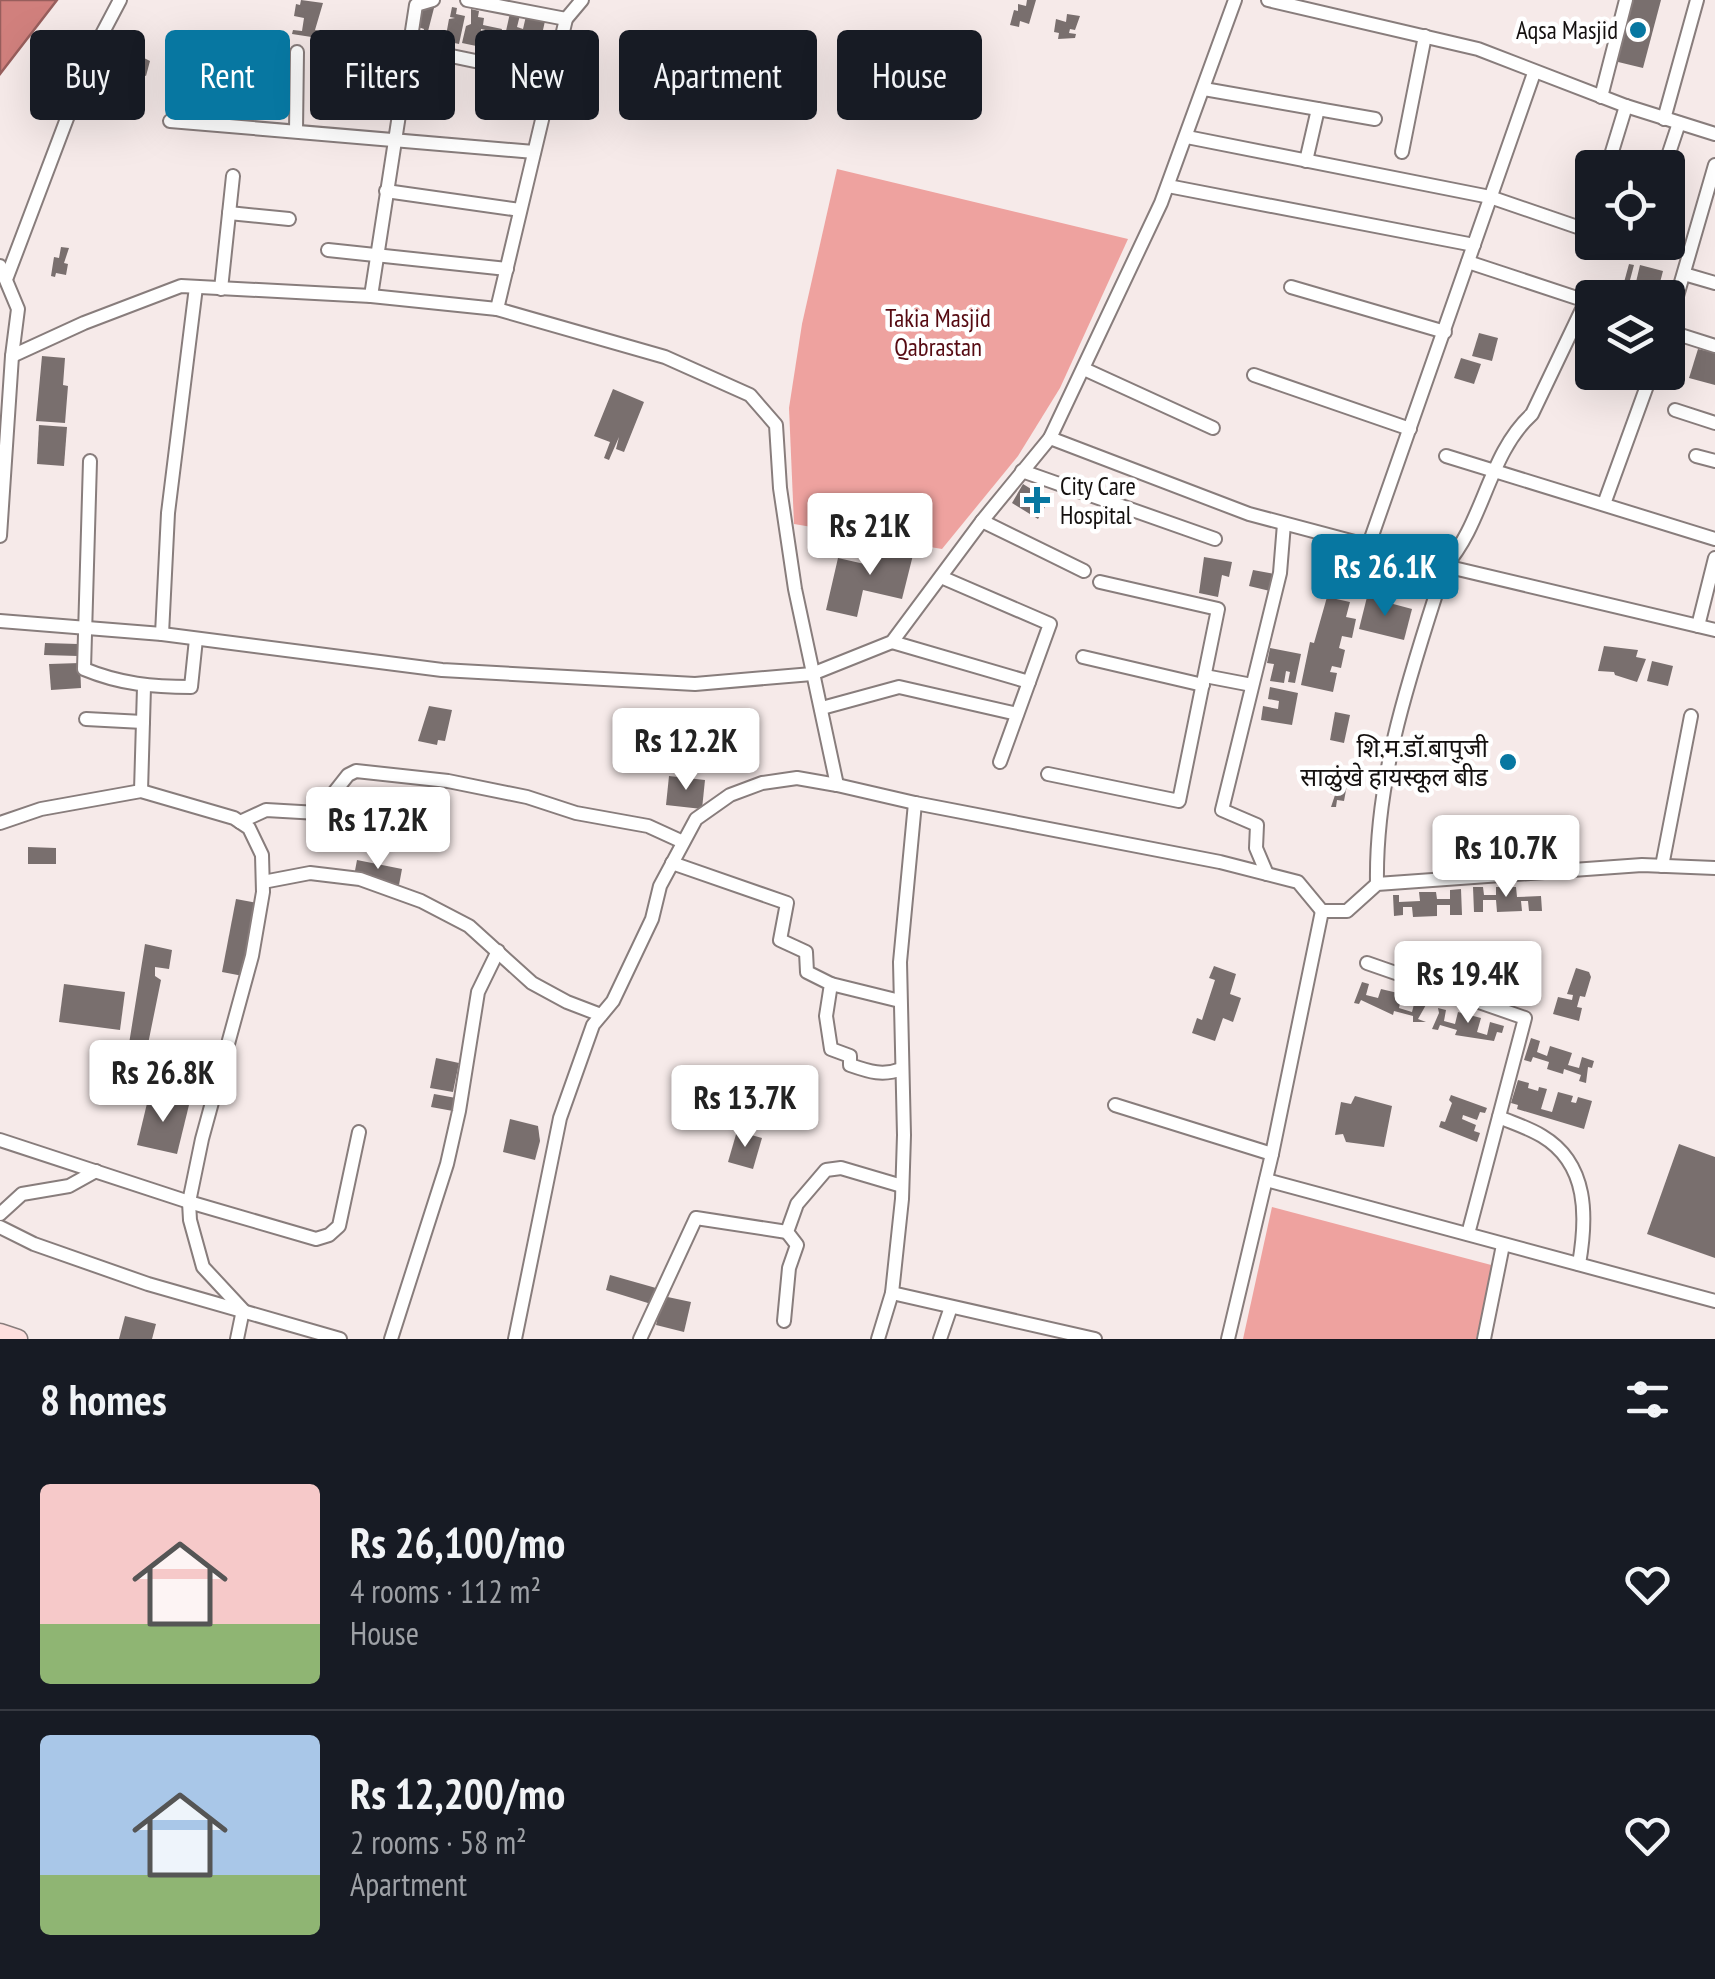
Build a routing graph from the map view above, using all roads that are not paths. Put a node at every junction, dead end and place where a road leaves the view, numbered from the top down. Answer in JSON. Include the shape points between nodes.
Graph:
{"nodes":[{"id":1,"x":120,"y":0,"type":"edge"},
{"id":2,"x":433,"y":0,"type":"edge"},
{"id":3,"x":467,"y":0,"type":"edge"},
{"id":4,"x":582,"y":0,"type":"edge"},
{"id":5,"x":1235,"y":0,"type":"edge"},
{"id":6,"x":1268,"y":0,"type":"edge"},
{"id":7,"x":1626,"y":0,"type":"edge"},
{"id":8,"x":1697,"y":0,"type":"edge"},
{"id":9,"x":566,"y":19,"type":"junction"},
{"id":10,"x":411,"y":30,"type":"edge"},
{"id":11,"x":563,"y":30,"type":"edge"},
{"id":12,"x":1425,"y":36,"type":"junction"},
{"id":13,"x":297,"y":52,"type":"dead end"},
{"id":14,"x":1534,"y":73,"type":"junction"},
{"id":15,"x":1204,"y":88,"type":"junction"},
{"id":16,"x":1601,"y":96,"type":"junction"},
{"id":17,"x":1626,"y":106,"type":"junction"},
{"id":18,"x":1318,"y":109,"type":"junction"},
{"id":19,"x":1664,"y":119,"type":"junction"},
{"id":20,"x":397,"y":120,"type":"edge"},
{"id":21,"x":542,"y":120,"type":"edge"},
{"id":22,"x":1375,"y":120,"type":"dead end"},
{"id":23,"x":170,"y":121,"type":"dead end"},
{"id":24,"x":1679,"y":124,"type":"junction"},
{"id":25,"x":296,"y":130,"type":"junction"},
{"id":26,"x":1715,"y":134,"type":"edge"},
{"id":27,"x":1186,"y":137,"type":"junction"},
{"id":28,"x":394,"y":139,"type":"junction"},
{"id":29,"x":1612,"y":150,"type":"edge"},
{"id":30,"x":1670,"y":150,"type":"edge"},
{"id":31,"x":534,"y":152,"type":"junction"},
{"id":32,"x":1402,"y":152,"type":"dead end"},
{"id":33,"x":1306,"y":160,"type":"junction"},
{"id":34,"x":1715,"y":165,"type":"edge"},
{"id":35,"x":233,"y":176,"type":"dead end"},
{"id":36,"x":1168,"y":186,"type":"junction"},
{"id":37,"x":386,"y":191,"type":"junction"},
{"id":38,"x":1490,"y":197,"type":"junction"},
{"id":39,"x":520,"y":210,"type":"junction"},
{"id":40,"x":230,"y":213,"type":"junction"},
{"id":41,"x":288,"y":218,"type":"dead end"},
{"id":42,"x":1708,"y":218,"type":"edge"},
{"id":43,"x":1575,"y":226,"type":"edge"},
{"id":44,"x":1474,"y":245,"type":"junction"},
{"id":45,"x":328,"y":250,"type":"dead end"},
{"id":46,"x":377,"y":256,"type":"junction"},
{"id":47,"x":1468,"y":262,"type":"junction"},
{"id":48,"x":507,"y":269,"type":"junction"},
{"id":49,"x":4,"y":271,"type":"edge"},
{"id":50,"x":1684,"y":274,"type":"junction"},
{"id":51,"x":1682,"y":280,"type":"edge"},
{"id":52,"x":1715,"y":283,"type":"edge"},
{"id":53,"x":196,"y":287,"type":"junction"},
{"id":54,"x":1291,"y":287,"type":"dead end"},
{"id":55,"x":222,"y":288,"type":"junction"},
{"id":56,"x":371,"y":296,"type":"junction"},
{"id":57,"x":1575,"y":297,"type":"edge"},
{"id":58,"x":497,"y":309,"type":"junction"},
{"id":59,"x":1575,"y":330,"type":"edge"},
{"id":60,"x":1445,"y":332,"type":"junction"},
{"id":61,"x":1685,"y":335,"type":"edge"},
{"id":62,"x":1715,"y":346,"type":"edge"},
{"id":63,"x":12,"y":356,"type":"junction"},
{"id":64,"x":1084,"y":370,"type":"junction"},
{"id":65,"x":1254,"y":375,"type":"dead end"},
{"id":66,"x":1645,"y":390,"type":"edge"},
{"id":67,"x":1675,"y":410,"type":"dead end"},
{"id":68,"x":1715,"y":422,"type":"edge"},
{"id":69,"x":1213,"y":428,"type":"dead end"},
{"id":70,"x":1410,"y":429,"type":"junction"},
{"id":71,"x":1050,"y":438,"type":"junction"},
{"id":72,"x":1446,"y":456,"type":"dead end"},
{"id":73,"x":1696,"y":456,"type":"dead end"},
{"id":74,"x":90,"y":461,"type":"dead end"},
{"id":75,"x":1715,"y":461,"type":"edge"},
{"id":76,"x":1495,"y":470,"type":"junction"},
{"id":77,"x":1022,"y":471,"type":"junction"},
{"id":78,"x":1604,"y":504,"type":"junction"},
{"id":79,"x":982,"y":521,"type":"junction"},
{"id":80,"x":1284,"y":524,"type":"junction"},
{"id":81,"x":0,"y":536,"type":"edge"},
{"id":82,"x":1215,"y":539,"type":"dead end"},
{"id":83,"x":1715,"y":539,"type":"edge"},
{"id":84,"x":1368,"y":547,"type":"junction"},
{"id":85,"x":1715,"y":558,"type":"edge"},
{"id":86,"x":1445,"y":566,"type":"junction"},
{"id":87,"x":1084,"y":572,"type":"dead end"},
{"id":88,"x":941,"y":577,"type":"junction"},
{"id":89,"x":1100,"y":582,"type":"dead end"},
{"id":90,"x":0,"y":621,"type":"edge"},
{"id":91,"x":85,"y":626,"type":"junction"},
{"id":92,"x":1698,"y":626,"type":"junction"},
{"id":93,"x":1715,"y":630,"type":"edge"},
{"id":94,"x":162,"y":634,"type":"junction"},
{"id":95,"x":196,"y":638,"type":"junction"},
{"id":96,"x":892,"y":642,"type":"junction"},
{"id":97,"x":1083,"y":658,"type":"dead end"},
{"id":98,"x":812,"y":674,"type":"junction"},
{"id":99,"x":1204,"y":681,"type":"junction"},
{"id":100,"x":1029,"y":682,"type":"junction"},
{"id":101,"x":1252,"y":685,"type":"junction"},
{"id":102,"x":144,"y":687,"type":"junction"},
{"id":103,"x":822,"y":708,"type":"junction"},
{"id":104,"x":1016,"y":714,"type":"junction"},
{"id":105,"x":1692,"y":716,"type":"dead end"},
{"id":106,"x":86,"y":719,"type":"dead end"},
{"id":107,"x":143,"y":722,"type":"junction"},
{"id":108,"x":1000,"y":762,"type":"dead end"},
{"id":109,"x":1048,"y":774,"type":"dead end"},
{"id":110,"x":837,"y":785,"type":"junction"},
{"id":111,"x":142,"y":791,"type":"junction"},
{"id":112,"x":916,"y":804,"type":"junction"},
{"id":113,"x":240,"y":822,"type":"junction"},
{"id":114,"x":0,"y":823,"type":"edge"},
{"id":115,"x":683,"y":842,"type":"junction"},
{"id":116,"x":672,"y":863,"type":"junction"},
{"id":117,"x":1662,"y":866,"type":"junction"},
{"id":118,"x":1715,"y":868,"type":"edge"},
{"id":119,"x":1266,"y":874,"type":"junction"},
{"id":120,"x":263,"y":882,"type":"junction"},
{"id":121,"x":1377,"y":884,"type":"junction"},
{"id":122,"x":1322,"y":911,"type":"junction"},
{"id":123,"x":498,"y":952,"type":"junction"},
{"id":124,"x":1367,"y":963,"type":"dead end"},
{"id":125,"x":831,"y":984,"type":"junction"},
{"id":126,"x":900,"y":1001,"type":"junction"},
{"id":127,"x":602,"y":1015,"type":"junction"},
{"id":128,"x":902,"y":1069,"type":"junction"},
{"id":129,"x":1115,"y":1105,"type":"dead end"},
{"id":130,"x":1499,"y":1116,"type":"junction"},
{"id":131,"x":359,"y":1132,"type":"dead end"},
{"id":132,"x":0,"y":1140,"type":"edge"},
{"id":133,"x":1272,"y":1154,"type":"junction"},
{"id":134,"x":96,"y":1171,"type":"junction"},
{"id":135,"x":1266,"y":1180,"type":"junction"},
{"id":136,"x":902,"y":1186,"type":"junction"},
{"id":137,"x":190,"y":1202,"type":"junction"},
{"id":138,"x":0,"y":1214,"type":"edge"},
{"id":139,"x":0,"y":1227,"type":"edge"},
{"id":140,"x":787,"y":1232,"type":"junction"},
{"id":141,"x":1468,"y":1234,"type":"junction"},
{"id":142,"x":1503,"y":1244,"type":"junction"},
{"id":143,"x":1579,"y":1264,"type":"junction"},
{"id":144,"x":892,"y":1294,"type":"junction"},
{"id":145,"x":1715,"y":1301,"type":"edge"},
{"id":146,"x":951,"y":1307,"type":"junction"},
{"id":147,"x":243,"y":1310,"type":"junction"},
{"id":148,"x":784,"y":1321,"type":"dead end"},
{"id":149,"x":0,"y":1333,"type":"edge"},
{"id":150,"x":1061,"y":1336,"type":"edge"},
{"id":151,"x":18,"y":1339,"type":"edge"},
{"id":152,"x":237,"y":1339,"type":"edge"},
{"id":153,"x":340,"y":1339,"type":"edge"},
{"id":154,"x":391,"y":1339,"type":"edge"},
{"id":155,"x":515,"y":1339,"type":"edge"},
{"id":156,"x":640,"y":1339,"type":"edge"},
{"id":157,"x":878,"y":1339,"type":"edge"},
{"id":158,"x":940,"y":1339,"type":"edge"},
{"id":159,"x":1095,"y":1339,"type":"edge"},
{"id":160,"x":1228,"y":1339,"type":"edge"},
{"id":161,"x":1484,"y":1339,"type":"edge"}],
"edges":[{"from":1,"to":49,"type":"street","via":[[90,56]]},
{"from":2,"to":10,"type":"street","via":[[416,5]]},
{"from":3,"to":9,"type":"street"},
{"from":4,"to":9,"type":"street"},
{"from":5,"to":15,"type":"street"},
{"from":6,"to":12,"type":"street"},
{"from":7,"to":16,"type":"street"},
{"from":8,"to":19,"type":"street"},
{"from":9,"to":11,"type":"street"},
{"from":12,"to":14,"type":"street"},
{"from":12,"to":32,"type":"street"},
{"from":13,"to":25,"type":"street"},
{"from":14,"to":16,"type":"street"},
{"from":14,"to":38,"type":"street"},
{"from":15,"to":18,"type":"street"},
{"from":15,"to":27,"type":"street"},
{"from":16,"to":17,"type":"street"},
{"from":17,"to":19,"type":"street"},
{"from":17,"to":29,"type":"street"},
{"from":18,"to":22,"type":"street"},
{"from":18,"to":33,"type":"street"},
{"from":19,"to":24,"type":"street"},
{"from":20,"to":28,"type":"street"},
{"from":21,"to":31,"type":"street"},
{"from":23,"to":25,"type":"street"},
{"from":24,"to":26,"type":"street"},
{"from":24,"to":30,"type":"street"},
{"from":25,"to":28,"type":"street"},
{"from":27,"to":33,"type":"street"},
{"from":27,"to":36,"type":"street"},
{"from":28,"to":31,"type":"street"},
{"from":28,"to":37,"type":"street"},
{"from":31,"to":39,"type":"street"},
{"from":33,"to":38,"type":"street"},
{"from":34,"to":42,"type":"street"},
{"from":35,"to":40,"type":"street"},
{"from":36,"to":44,"type":"street"},
{"from":36,"to":64,"type":"street"},
{"from":37,"to":39,"type":"street"},
{"from":37,"to":46,"type":"street"},
{"from":38,"to":43,"type":"street"},
{"from":38,"to":44,"type":"street"},
{"from":39,"to":48,"type":"street"},
{"from":40,"to":41,"type":"street"},
{"from":40,"to":55,"type":"street"},
{"from":42,"to":50,"type":"street"},
{"from":44,"to":47,"type":"street"},
{"from":45,"to":46,"type":"street"},
{"from":46,"to":48,"type":"street"},
{"from":46,"to":56,"type":"street"},
{"from":47,"to":57,"type":"street"},
{"from":47,"to":60,"type":"street"},
{"from":48,"to":58,"type":"street"},
{"from":49,"to":63,"type":"street","via":[[18,309]]},
{"from":50,"to":51,"type":"street"},
{"from":50,"to":52,"type":"street"},
{"from":53,"to":55,"type":"street"},
{"from":53,"to":63,"type":"street","via":[[181,286],[116,310]]},
{"from":53,"to":94,"type":"street","via":[[168,513]]},
{"from":54,"to":60,"type":"street"},
{"from":55,"to":56,"type":"street"},
{"from":56,"to":58,"type":"street"},
{"from":58,"to":98,"type":"street","via":[[666,358],[750,395],[776,426]]},
{"from":59,"to":76,"type":"street"},
{"from":60,"to":70,"type":"street"},
{"from":61,"to":62,"type":"street"},
{"from":63,"to":81,"type":"street"},
{"from":64,"to":69,"type":"street"},
{"from":64,"to":71,"type":"street"},
{"from":65,"to":70,"type":"street"},
{"from":66,"to":78,"type":"street"},
{"from":67,"to":68,"type":"street"},
{"from":70,"to":84,"type":"street"},
{"from":71,"to":77,"type":"street"},
{"from":71,"to":80,"type":"street"},
{"from":72,"to":76,"type":"street"},
{"from":73,"to":75,"type":"street"},
{"from":74,"to":91,"type":"street"},
{"from":76,"to":78,"type":"street"},
{"from":76,"to":86,"type":"street"},
{"from":77,"to":79,"type":"street"},
{"from":77,"to":82,"type":"street"},
{"from":78,"to":83,"type":"street"},
{"from":79,"to":87,"type":"street"},
{"from":79,"to":88,"type":"street"},
{"from":80,"to":84,"type":"street"},
{"from":80,"to":101,"type":"street","via":[[1280,572]]},
{"from":84,"to":86,"type":"street"},
{"from":85,"to":92,"type":"street"},
{"from":86,"to":92,"type":"street"},
{"from":86,"to":121,"type":"street","via":[[1386,774]]},
{"from":88,"to":96,"type":"street"},
{"from":88,"to":100,"type":"street","via":[[1050,624]]},
{"from":89,"to":99,"type":"street","via":[[1218,609]]},
{"from":90,"to":91,"type":"street"},
{"from":91,"to":94,"type":"street"},
{"from":91,"to":102,"type":"street","via":[[84,668]]},
{"from":92,"to":93,"type":"street"},
{"from":94,"to":95,"type":"street"},
{"from":95,"to":98,"type":"street","via":[[442,670],[695,684]]},
{"from":95,"to":102,"type":"street","via":[[191,687]]},
{"from":96,"to":98,"type":"street"},
{"from":96,"to":100,"type":"street"},
{"from":97,"to":99,"type":"street"},
{"from":98,"to":103,"type":"street"},
{"from":99,"to":101,"type":"street"},
{"from":99,"to":109,"type":"street","via":[[1179,801]]},
{"from":100,"to":104,"type":"street"},
{"from":101,"to":119,"type":"street","via":[[1222,810],[1257,825],[1256,848]]},
{"from":102,"to":107,"type":"street"},
{"from":103,"to":104,"type":"street","via":[[899,687]]},
{"from":103,"to":110,"type":"street"},
{"from":104,"to":108,"type":"street"},
{"from":105,"to":117,"type":"street"},
{"from":106,"to":107,"type":"street"},
{"from":107,"to":111,"type":"street"},
{"from":110,"to":112,"type":"street"},
{"from":110,"to":115,"type":"street","via":[[797,778],[762,783],[696,819]]},
{"from":111,"to":113,"type":"street"},
{"from":111,"to":114,"type":"street"},
{"from":112,"to":119,"type":"street"},
{"from":112,"to":126,"type":"street"},
{"from":113,"to":115,"type":"street","via":[[266,810],[318,812],[356,771],[528,796],[648,826]]},
{"from":113,"to":120,"type":"street","via":[[262,855]]},
{"from":115,"to":116,"type":"street"},
{"from":116,"to":125,"type":"street","via":[[787,903],[780,940],[806,952],[807,972]]},
{"from":116,"to":127,"type":"street","via":[[652,919]]},
{"from":117,"to":118,"type":"street"},
{"from":117,"to":121,"type":"street"},
{"from":119,"to":122,"type":"street","via":[[1298,882]]},
{"from":120,"to":123,"type":"street","via":[[310,873],[360,879],[469,926]]},
{"from":120,"to":137,"type":"street","via":[[252,956]]},
{"from":121,"to":122,"type":"street","via":[[1347,911]]},
{"from":122,"to":133,"type":"street"},
{"from":123,"to":127,"type":"street","via":[[532,983]]},
{"from":123,"to":154,"type":"street","via":[[478,992],[447,1164]]},
{"from":124,"to":130,"type":"street","via":[[1524,1018]]},
{"from":125,"to":126,"type":"street"},
{"from":125,"to":128,"type":"street","via":[[826,1016],[832,1049],[850,1056],[850,1066],[872,1073]]},
{"from":126,"to":128,"type":"street"},
{"from":127,"to":155,"type":"street","via":[[592,1025],[560,1118]]},
{"from":128,"to":136,"type":"street"},
{"from":129,"to":133,"type":"street"},
{"from":130,"to":141,"type":"street"},
{"from":130,"to":143,"type":"street","via":[[1546,1138],[1570,1164],[1584,1198]]},
{"from":131,"to":137,"type":"street","via":[[339,1226],[329,1235],[316,1239]]},
{"from":132,"to":134,"type":"street"},
{"from":133,"to":135,"type":"street"},
{"from":134,"to":137,"type":"street"},
{"from":134,"to":138,"type":"street","via":[[69,1186],[22,1194]]},
{"from":135,"to":141,"type":"street"},
{"from":135,"to":160,"type":"street"},
{"from":136,"to":140,"type":"street","via":[[841,1168],[826,1170],[797,1204]]},
{"from":136,"to":144,"type":"street"},
{"from":137,"to":147,"type":"street","via":[[204,1267]]},
{"from":139,"to":147,"type":"street","via":[[148,1284]]},
{"from":140,"to":148,"type":"street","via":[[797,1246]]},
{"from":140,"to":156,"type":"street","via":[[696,1218]]},
{"from":141,"to":142,"type":"street"},
{"from":142,"to":143,"type":"street"},
{"from":142,"to":161,"type":"street"},
{"from":143,"to":145,"type":"street"},
{"from":144,"to":146,"type":"street"},
{"from":144,"to":157,"type":"street"},
{"from":146,"to":150,"type":"street"},
{"from":146,"to":158,"type":"street"},
{"from":147,"to":152,"type":"street"},
{"from":147,"to":153,"type":"street"},
{"from":149,"to":151,"type":"street"},
{"from":150,"to":159,"type":"street"}]}
